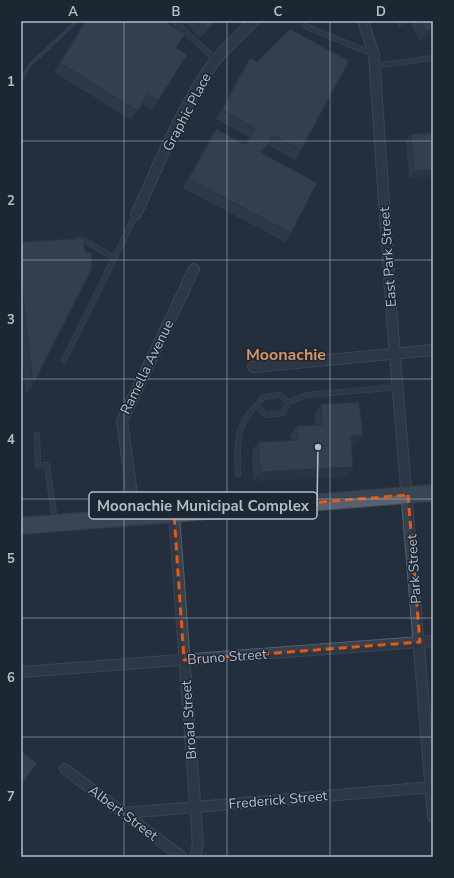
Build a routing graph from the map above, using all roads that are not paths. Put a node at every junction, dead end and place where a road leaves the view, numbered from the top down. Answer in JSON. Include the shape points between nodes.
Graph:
{"nodes":[{"id":1,"x":174,"y":21,"type":"edge"},
{"id":2,"x":254,"y":21,"type":"edge"},
{"id":3,"x":363,"y":21,"type":"edge"},
{"id":4,"x":305,"y":26,"type":"dead end"},
{"id":5,"x":374,"y":55,"type":"junction"},
{"id":6,"x":433,"y":58,"type":"edge"},
{"id":7,"x":216,"y":60,"type":"junction"},
{"id":8,"x":374,"y":66,"type":"junction"},
{"id":9,"x":136,"y":214,"type":"joint"},
{"id":10,"x":75,"y":240,"type":"edge"},
{"id":11,"x":114,"y":258,"type":"junction"},
{"id":12,"x":194,"y":269,"type":"dead end"},
{"id":13,"x":433,"y":350,"type":"edge"},
{"id":14,"x":395,"y":354,"type":"junction"},
{"id":15,"x":64,"y":360,"type":"dead end"},
{"id":16,"x":253,"y":367,"type":"dead end"},
{"id":17,"x":398,"y":387,"type":"junction"},
{"id":18,"x":289,"y":402,"type":"junction"},
{"id":19,"x":256,"y":406,"type":"junction"},
{"id":20,"x":37,"y":435,"type":"dead end"},
{"id":21,"x":238,"y":474,"type":"dead end"},
{"id":22,"x":433,"y":493,"type":"edge"},
{"id":23,"x":408,"y":495,"type":"junction"},
{"id":24,"x":174,"y":514,"type":"junction"},
{"id":25,"x":135,"y":517,"type":"junction"},
{"id":26,"x":55,"y":524,"type":"junction"},
{"id":27,"x":21,"y":526,"type":"edge"},
{"id":28,"x":420,"y":642,"type":"junction"},
{"id":29,"x":433,"y":642,"type":"edge"},
{"id":30,"x":184,"y":660,"type":"junction"},
{"id":31,"x":21,"y":672,"type":"edge"},
{"id":32,"x":64,"y":769,"type":"dead end"},
{"id":33,"x":432,"y":787,"type":"edge"},
{"id":34,"x":196,"y":807,"type":"junction"},
{"id":35,"x":124,"y":813,"type":"junction"},
{"id":36,"x":433,"y":817,"type":"edge"},
{"id":37,"x":182,"y":857,"type":"edge"},
{"id":38,"x":195,"y":857,"type":"edge"}],
"edges":[{"from":1,"to":7,"type":"lane"},
{"from":2,"to":7,"type":"street","name":"Graphic Place"},
{"from":3,"to":5,"type":"street","name":"East Park Street"},
{"from":4,"to":5,"type":"lane"},
{"from":5,"to":8,"type":"street","name":"East Park Street"},
{"from":6,"to":8,"type":"lane"},
{"from":7,"to":9,"type":"street","name":"Graphic Place","via":[[194,94]]},
{"from":8,"to":14,"type":"street","name":"East Park Street"},
{"from":9,"to":11,"type":"lane"},
{"from":10,"to":11,"type":"lane","via":[[84,240]]},
{"from":11,"to":15,"type":"lane"},
{"from":12,"to":25,"type":"street","name":"Ramella Avenue","via":[[122,421]]},
{"from":13,"to":14,"type":"street"},
{"from":14,"to":16,"type":"street"},
{"from":14,"to":17,"type":"street","name":"East Park Street"},
{"from":17,"to":18,"type":"lane","via":[[307,395]]},
{"from":17,"to":23,"type":"street","name":"East Park Street"},
{"from":18,"to":19,"type":"lane","via":[[280,396],[263,397]]},
{"from":18,"to":19,"type":"lane","via":[[283,414],[266,415]]},
{"from":19,"to":21,"type":"lane","via":[[247,413],[242,423],[237,448]]},
{"from":20,"to":26,"type":"lane","via":[[38,465],[47,465]]},
{"from":22,"to":23,"type":"main road"},
{"from":23,"to":24,"type":"main road"},
{"from":23,"to":28,"type":"street","name":"Park Street"},
{"from":24,"to":25,"type":"main road"},
{"from":24,"to":30,"type":"street","name":"Broad Street"},
{"from":25,"to":26,"type":"main road"},
{"from":26,"to":27,"type":"main road"},
{"from":28,"to":29,"type":"street","name":"Bruno Street"},
{"from":28,"to":30,"type":"street","name":"Bruno Street"},
{"from":28,"to":33,"type":"street","name":"Park Street"},
{"from":30,"to":31,"type":"street","name":"Bruno Street"},
{"from":30,"to":34,"type":"street","name":"Broad Street"},
{"from":32,"to":35,"type":"street","name":"Albert Street"},
{"from":33,"to":34,"type":"street","name":"Frederick Street"},
{"from":33,"to":36,"type":"street","name":"Park Street"},
{"from":34,"to":35,"type":"street","name":"Frederick Street"},
{"from":34,"to":38,"type":"street","name":"Broad Street","via":[[198,844]]},
{"from":35,"to":37,"type":"street","name":"Albert Street"}]}
